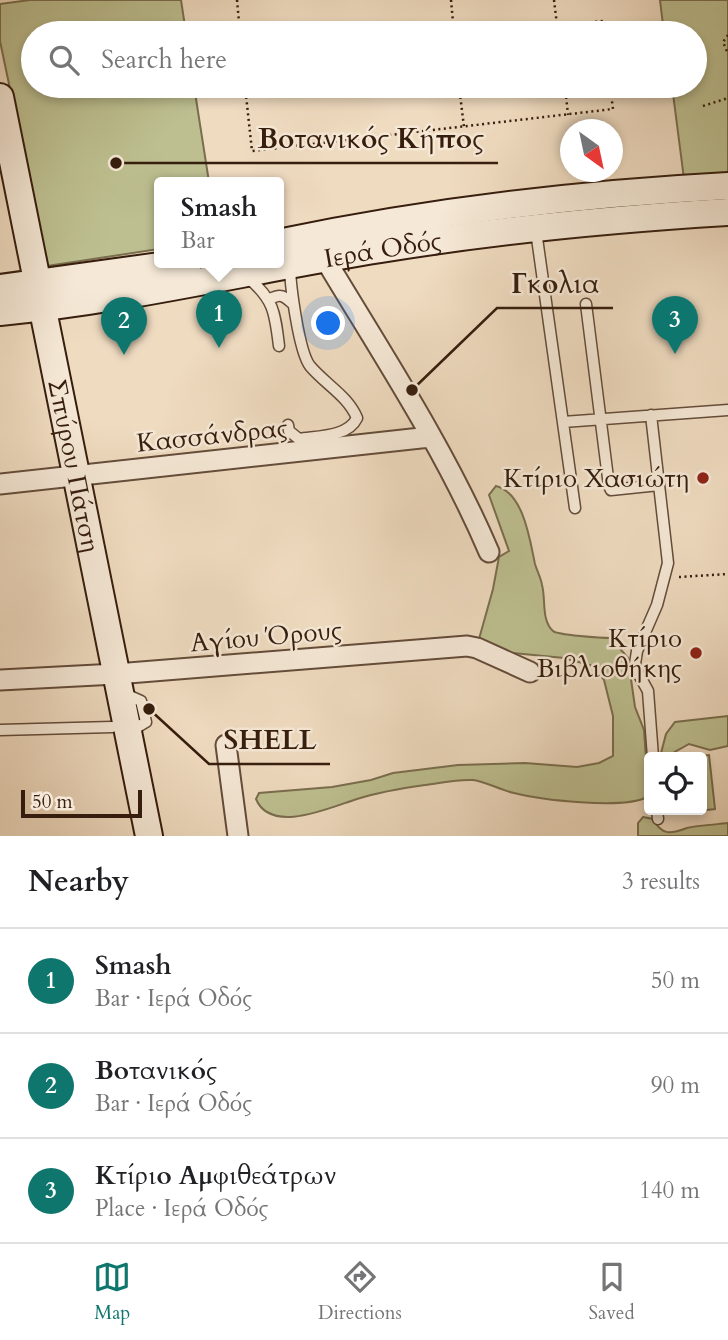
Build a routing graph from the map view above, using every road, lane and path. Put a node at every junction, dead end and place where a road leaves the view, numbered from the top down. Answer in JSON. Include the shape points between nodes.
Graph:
{"nodes":[{"id":1,"x":237,"y":0,"type":"edge"},
{"id":2,"x":451,"y":0,"type":"edge"},
{"id":3,"x":554,"y":0,"type":"edge"},
{"id":4,"x":239,"y":21,"type":"edge"},
{"id":5,"x":453,"y":21,"type":"edge"},
{"id":6,"x":556,"y":21,"type":"edge"},
{"id":7,"x":728,"y":35,"type":"edge"},
{"id":8,"x":728,"y":54,"type":"edge"},
{"id":9,"x":0,"y":97,"type":"edge"},
{"id":10,"x":246,"y":98,"type":"edge"},
{"id":11,"x":460,"y":98,"type":"edge"},
{"id":12,"x":566,"y":98,"type":"edge"},
{"id":13,"x":612,"y":98,"type":"edge"},
{"id":14,"x":728,"y":98,"type":"edge"},
{"id":15,"x":703,"y":106,"type":"dead end"},
{"id":16,"x":568,"y":115,"type":"junction"},
{"id":17,"x":464,"y":127,"type":"junction"},
{"id":18,"x":0,"y":172,"type":"edge"},
{"id":19,"x":728,"y":186,"type":"edge"},
{"id":20,"x":532,"y":202,"type":"junction"},
{"id":21,"x":728,"y":212,"type":"edge"},
{"id":22,"x":535,"y":229,"type":"junction"},
{"id":23,"x":284,"y":254,"type":"edge"},
{"id":24,"x":325,"y":258,"type":"junction"},
{"id":25,"x":158,"y":268,"type":"edge"},
{"id":26,"x":256,"y":268,"type":"edge"},
{"id":27,"x":244,"y":274,"type":"junction"},
{"id":28,"x":26,"y":294,"type":"edge"},
{"id":29,"x":270,"y":299,"type":"junction"},
{"id":30,"x":293,"y":304,"type":"junction"},
{"id":31,"x":586,"y":304,"type":"dead end"},
{"id":32,"x":0,"y":312,"type":"edge"},
{"id":33,"x":279,"y":346,"type":"dead end"},
{"id":34,"x":728,"y":410,"type":"edge"},
{"id":35,"x":652,"y":415,"type":"junction"},
{"id":36,"x":601,"y":419,"type":"junction"},
{"id":37,"x":563,"y":422,"type":"junction"},
{"id":38,"x":288,"y":425,"type":"dead end"},
{"id":39,"x":430,"y":437,"type":"junction"},
{"id":40,"x":69,"y":477,"type":"junction"},
{"id":41,"x":0,"y":484,"type":"edge"},
{"id":42,"x":659,"y":485,"type":"junction"},
{"id":43,"x":575,"y":508,"type":"dead end"},
{"id":44,"x":489,"y":552,"type":"dead end"},
{"id":45,"x":728,"y":574,"type":"edge"},
{"id":46,"x":665,"y":578,"type":"junction"},
{"id":47,"x":530,"y":672,"type":"dead end"},
{"id":48,"x":0,"y":680,"type":"edge"},
{"id":49,"x":112,"y":680,"type":"junction"},
{"id":50,"x":0,"y":730,"type":"edge"},
{"id":51,"x":120,"y":730,"type":"junction"},
{"id":52,"x":226,"y":745,"type":"dead end"},
{"id":53,"x":653,"y":752,"type":"edge"},
{"id":54,"x":134,"y":836,"type":"edge"},
{"id":55,"x":149,"y":836,"type":"edge"},
{"id":56,"x":238,"y":836,"type":"edge"}],
"edges":[{"from":1,"to":4,"type":"path"},
{"from":2,"to":5,"type":"path"},
{"from":3,"to":6,"type":"path"},
{"from":7,"to":8,"type":"path","via":[[723,42]]},
{"from":9,"to":28,"type":"main road","name":"Σπύρου Πάτση"},
{"from":10,"to":17,"type":"path","via":[[252,151]]},
{"from":11,"to":17,"type":"path"},
{"from":12,"to":16,"type":"path"},
{"from":13,"to":16,"type":"path","via":[[613,109]]},
{"from":14,"to":15,"type":"path"},
{"from":16,"to":17,"type":"path"},
{"from":18,"to":28,"type":"main road","name":"Σπύρου Πάτση"},
{"from":19,"to":20,"type":"main road","name":"Ιερά Οδός"},
{"from":20,"to":22,"type":"lane"},
{"from":20,"to":23,"type":"main road","name":"Ιερά Οδός","via":[[374,224]]},
{"from":21,"to":22,"type":"main road","name":"Ιερά Οδός"},
{"from":22,"to":24,"type":"main road","name":"Ιερά Οδός"},
{"from":22,"to":37,"type":"lane"},
{"from":23,"to":24,"type":"main road","name":"Ιερά Οδός"},
{"from":23,"to":30,"type":"lane"},
{"from":24,"to":39,"type":"street"},
{"from":25,"to":28,"type":"main road","name":"Ιερά Οδός"},
{"from":26,"to":27,"type":"main road","name":"Ιερά Οδός"},
{"from":27,"to":28,"type":"main road","name":"Ιερά Οδός","via":[[146,292]]},
{"from":27,"to":29,"type":"lane"},
{"from":28,"to":32,"type":"main road","name":"Ιερά Οδός"},
{"from":28,"to":40,"type":"main road","name":"Σπύρου Πάτση"},
{"from":29,"to":30,"type":"lane","via":[[284,296]]},
{"from":29,"to":33,"type":"lane"},
{"from":30,"to":38,"type":"lane","via":[[308,363],[352,407],[357,418],[344,432],[299,439]]},
{"from":31,"to":36,"type":"lane"},
{"from":34,"to":35,"type":"lane"},
{"from":35,"to":36,"type":"lane"},
{"from":35,"to":42,"type":"lane"},
{"from":36,"to":37,"type":"lane"},
{"from":36,"to":42,"type":"lane","via":[[611,490]]},
{"from":37,"to":43,"type":"lane"},
{"from":39,"to":40,"type":"street","name":"Κασσάνδρας"},
{"from":39,"to":44,"type":"street"},
{"from":40,"to":41,"type":"street","name":"Κασσάνδρας"},
{"from":40,"to":49,"type":"main road","name":"Σπύρου Πάτση"},
{"from":42,"to":46,"type":"lane","via":[[668,556]]},
{"from":45,"to":46,"type":"path"},
{"from":46,"to":53,"type":"lane","via":[[636,657],[637,671],[648,691]]},
{"from":47,"to":49,"type":"street","name":"Αγίου Όρους","via":[[467,646]]},
{"from":48,"to":49,"type":"street","name":"Αγίου Όρους"},
{"from":49,"to":51,"type":"main road","name":"Σπύρου Πάτση"},
{"from":50,"to":51,"type":"lane"},
{"from":51,"to":54,"type":"main road","name":"Σπύρου Πάτση"},
{"from":51,"to":55,"type":"main road","name":"Σπύρου Πάτση"},
{"from":52,"to":56,"type":"street"}]}
